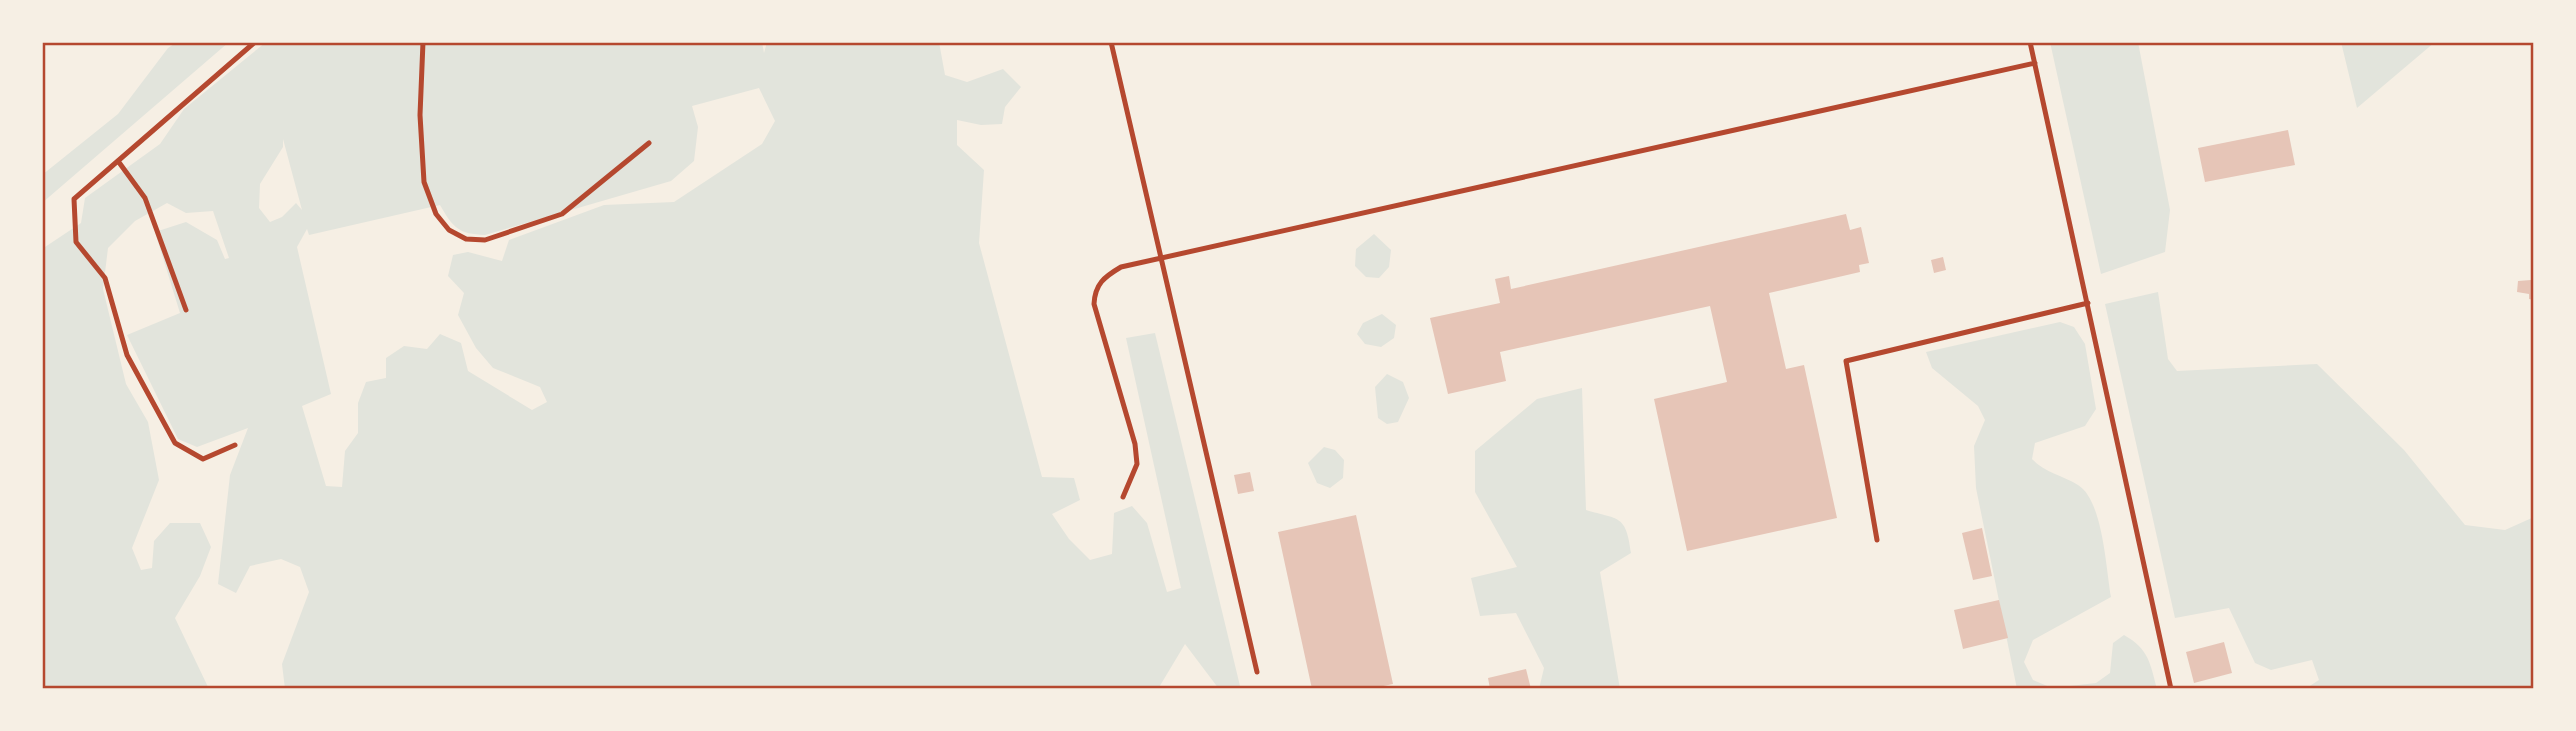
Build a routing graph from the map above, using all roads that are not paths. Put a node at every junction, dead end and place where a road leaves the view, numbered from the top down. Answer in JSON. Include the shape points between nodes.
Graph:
{"nodes":[{"id":1,"x":255,"y":42,"type":"edge"},
{"id":2,"x":423,"y":42,"type":"edge"},
{"id":3,"x":1111,"y":42,"type":"edge"},
{"id":4,"x":2030,"y":42,"type":"edge"},
{"id":5,"x":2035,"y":63,"type":"junction"},
{"id":6,"x":649,"y":143,"type":"dead end"},
{"id":7,"x":118,"y":161,"type":"junction"},
{"id":8,"x":1160,"y":258,"type":"junction"},
{"id":9,"x":2088,"y":303,"type":"junction"},
{"id":10,"x":186,"y":310,"type":"dead end"},
{"id":11,"x":235,"y":445,"type":"dead end"},
{"id":12,"x":1123,"y":497,"type":"dead end"},
{"id":13,"x":1877,"y":540,"type":"dead end"},
{"id":14,"x":1257,"y":672,"type":"dead end"},
{"id":15,"x":2171,"y":689,"type":"edge"}],
"edges":[{"from":1,"to":7,"type":"lane"},
{"from":2,"to":6,"type":"lane","via":[[420,115],[424,182],[436,214],[449,230],[466,239],[485,240],[562,214]]},
{"from":3,"to":8,"type":"lane"},
{"from":4,"to":5,"type":"lane"},
{"from":5,"to":8,"type":"lane"},
{"from":5,"to":9,"type":"lane"},
{"from":7,"to":10,"type":"lane","via":[[145,198]]},
{"from":7,"to":11,"type":"lane","via":[[74,199],[76,242],[105,278],[127,355],[176,443],[203,459]]},
{"from":8,"to":12,"type":"lane","via":[[1121,267],[1104,277],[1095,290],[1094,304],[1135,444],[1137,464]]},
{"from":8,"to":14,"type":"lane"},
{"from":9,"to":13,"type":"lane","via":[[1846,361]]},
{"from":9,"to":15,"type":"lane"}]}
